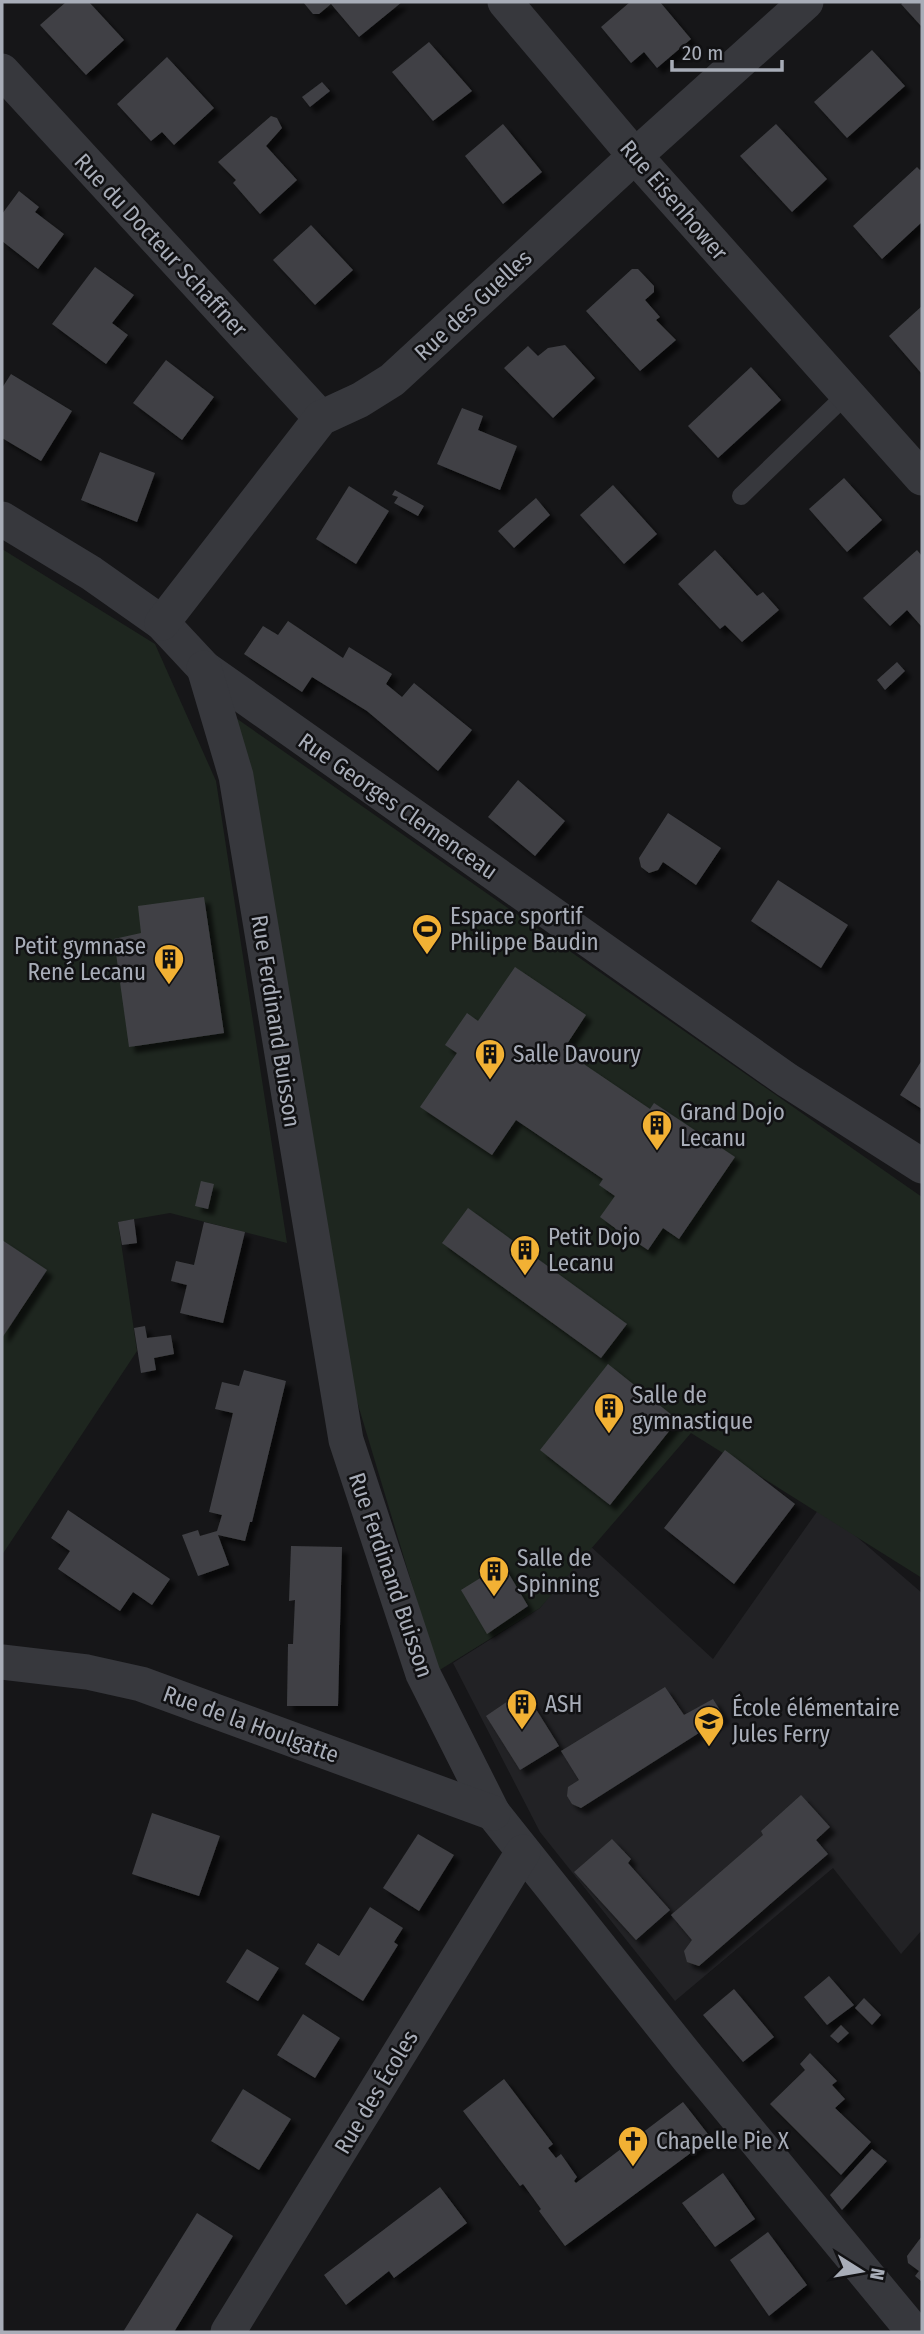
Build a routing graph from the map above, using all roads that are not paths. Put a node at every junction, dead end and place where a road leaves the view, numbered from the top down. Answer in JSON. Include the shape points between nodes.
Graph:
{"nodes":[{"id":1,"x":505,"y":2,"type":"edge"},
{"id":2,"x":806,"y":2,"type":"edge"},
{"id":3,"x":2,"y":71,"type":"edge"},
{"id":4,"x":635,"y":156,"type":"junction"},
{"id":5,"x":846,"y":395,"type":"junction"},
{"id":6,"x":321,"y":418,"type":"junction"},
{"id":7,"x":922,"y":478,"type":"edge"},
{"id":8,"x":741,"y":496,"type":"dead end"},
{"id":9,"x":2,"y":519,"type":"edge"},
{"id":10,"x":162,"y":623,"type":"junction"},
{"id":11,"x":204,"y":668,"type":"junction"},
{"id":12,"x":922,"y":1166,"type":"edge"},
{"id":13,"x":2,"y":1662,"type":"edge"},
{"id":14,"x":493,"y":1813,"type":"junction"},
{"id":15,"x":523,"y":1852,"type":"junction"},
{"id":16,"x":228,"y":2332,"type":"edge"},
{"id":17,"x":914,"y":2332,"type":"edge"}],
"edges":[{"from":1,"to":4,"type":"street","name":"Rue Eisenhower"},
{"from":2,"to":4,"type":"street","name":"Rue des Guelles"},
{"from":3,"to":6,"type":"street","name":"Rue du Docteur Schaffner"},
{"from":4,"to":5,"type":"street","name":"Rue Eisenhower"},
{"from":4,"to":6,"type":"street","name":"Rue des Guelles","via":[[393,380]]},
{"from":5,"to":7,"type":"street","name":"Rue Eisenhower"},
{"from":5,"to":8,"type":"lane"},
{"from":6,"to":10,"type":"street","name":"Rue des Guelles"},
{"from":9,"to":10,"type":"street","name":"Rue Georges Clemenceau"},
{"from":10,"to":11,"type":"street","name":"Rue Georges Clemenceau"},
{"from":11,"to":12,"type":"street","name":"Rue Georges Clemenceau","via":[[787,1080]]},
{"from":11,"to":14,"type":"street","name":"Rue Ferdinand Buisson","via":[[236,776],[345,1440],[423,1674]]},
{"from":13,"to":14,"type":"street","name":"Rue de la Houlgatte","via":[[141,1684]]},
{"from":14,"to":15,"type":"street","name":"Rue Ferdinand Buisson"},
{"from":15,"to":16,"type":"street","name":"Rue des Écoles"},
{"from":15,"to":17,"type":"street","name":"Rue Ferdinand Buisson"}]}
